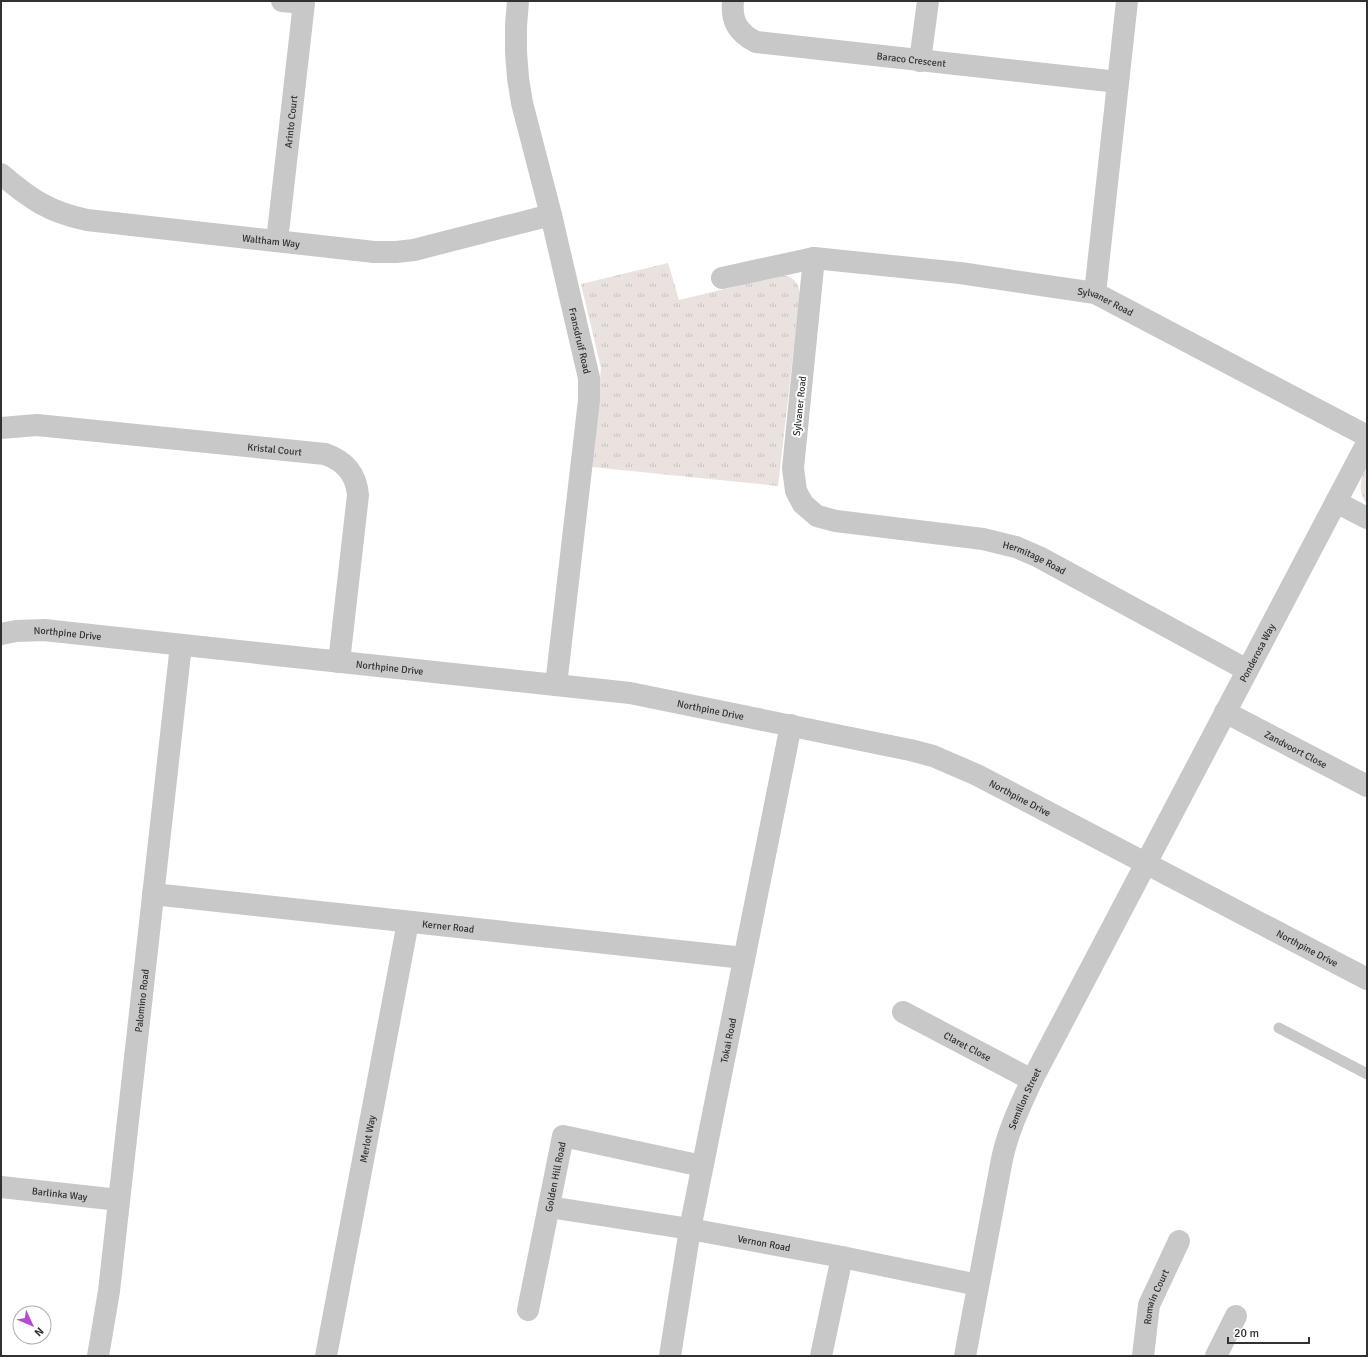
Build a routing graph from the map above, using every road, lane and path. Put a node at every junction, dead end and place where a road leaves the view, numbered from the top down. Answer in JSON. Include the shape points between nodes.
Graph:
{"nodes":[{"id":1,"x":282,"y":1,"type":"edge"},
{"id":2,"x":518,"y":1,"type":"edge"},
{"id":3,"x":733,"y":1,"type":"edge"},
{"id":4,"x":928,"y":1,"type":"edge"},
{"id":5,"x":1127,"y":1,"type":"edge"},
{"id":6,"x":304,"y":2,"type":"edge"},
{"id":7,"x":920,"y":61,"type":"junction"},
{"id":8,"x":1118,"y":82,"type":"junction"},
{"id":9,"x":1,"y":174,"type":"edge"},
{"id":10,"x":551,"y":215,"type":"junction"},
{"id":11,"x":277,"y":241,"type":"junction"},
{"id":12,"x":814,"y":258,"type":"junction"},
{"id":13,"x":722,"y":278,"type":"dead end"},
{"id":14,"x":1095,"y":293,"type":"junction"},
{"id":15,"x":1,"y":428,"type":"edge"},
{"id":16,"x":1367,"y":436,"type":"edge"},
{"id":17,"x":1367,"y":443,"type":"edge"},
{"id":18,"x":1336,"y":502,"type":"junction"},
{"id":19,"x":803,"y":504,"type":"joint"},
{"id":20,"x":1367,"y":518,"type":"edge"},
{"id":21,"x":1,"y":634,"type":"edge"},
{"id":22,"x":181,"y":645,"type":"junction"},
{"id":23,"x":339,"y":662,"type":"junction"},
{"id":24,"x":1247,"y":670,"type":"junction"},
{"id":25,"x":556,"y":685,"type":"junction"},
{"id":26,"x":1225,"y":712,"type":"junction"},
{"id":27,"x":791,"y":725,"type":"junction"},
{"id":28,"x":1367,"y":786,"type":"edge"},
{"id":29,"x":1146,"y":864,"type":"junction"},
{"id":30,"x":153,"y":894,"type":"junction"},
{"id":31,"x":408,"y":922,"type":"junction"},
{"id":32,"x":744,"y":958,"type":"junction"},
{"id":33,"x":1367,"y":979,"type":"edge"},
{"id":34,"x":903,"y":1012,"type":"dead end"},
{"id":35,"x":1280,"y":1028,"type":"dead end"},
{"id":36,"x":1367,"y":1074,"type":"edge"},
{"id":37,"x":1032,"y":1080,"type":"junction"},
{"id":38,"x":702,"y":1166,"type":"junction"},
{"id":39,"x":1,"y":1187,"type":"edge"},
{"id":40,"x":119,"y":1200,"type":"junction"},
{"id":41,"x":549,"y":1207,"type":"junction"},
{"id":42,"x":690,"y":1229,"type":"junction"},
{"id":43,"x":1179,"y":1241,"type":"dead end"},
{"id":44,"x":842,"y":1256,"type":"junction"},
{"id":45,"x":978,"y":1285,"type":"junction"},
{"id":46,"x":528,"y":1310,"type":"dead end"},
{"id":47,"x":1236,"y":1316,"type":"dead end"},
{"id":48,"x":98,"y":1356,"type":"edge"},
{"id":49,"x":326,"y":1356,"type":"edge"},
{"id":50,"x":670,"y":1356,"type":"edge"},
{"id":51,"x":821,"y":1356,"type":"edge"},
{"id":52,"x":965,"y":1356,"type":"edge"},
{"id":53,"x":1143,"y":1356,"type":"edge"},
{"id":54,"x":1216,"y":1356,"type":"edge"}],
"edges":[{"from":1,"to":6,"type":"street","name":"Arinto Court"},
{"from":2,"to":10,"type":"street","name":"Fransdruif Road","via":[[516,52],[522,104]]},
{"from":3,"to":7,"type":"street","name":"Baraco Crescent","via":[[736,24],[740,31],[756,42]]},
{"from":4,"to":7,"type":"street"},
{"from":5,"to":8,"type":"street"},
{"from":6,"to":11,"type":"street","name":"Arinto Court"},
{"from":7,"to":8,"type":"street","name":"Baraco Crescent"},
{"from":8,"to":14,"type":"street"},
{"from":9,"to":11,"type":"street","name":"Waltham Way","via":[[34,200],[70,216]]},
{"from":10,"to":11,"type":"street","name":"Waltham Way","via":[[414,250],[396,252],[374,252]]},
{"from":10,"to":25,"type":"street","name":"Fransdruif Road","via":[[589,378],[588,408]]},
{"from":12,"to":13,"type":"street","name":"Sylvaner Road"},
{"from":12,"to":14,"type":"street","name":"Sylvaner Road","via":[[960,273]]},
{"from":12,"to":19,"type":"street","name":"Sylvaner Road","via":[[793,468],[796,491]]},
{"from":14,"to":16,"type":"street","name":"Sylvaner Road"},
{"from":15,"to":23,"type":"street","name":"Kristal Court","via":[[37,425],[325,454],[343,462],[354,477],[358,495]]},
{"from":17,"to":18,"type":"street","name":"Ponderosa Way"},
{"from":18,"to":20,"type":"street"},
{"from":18,"to":24,"type":"street","name":"Ponderosa Way"},
{"from":19,"to":24,"type":"street","name":"Hermitage Road","via":[[817,516],[836,521],[983,539],[1016,547]]},
{"from":21,"to":22,"type":"street","name":"Northpine Drive","via":[[44,630]]},
{"from":22,"to":23,"type":"street","name":"Northpine Drive"},
{"from":22,"to":30,"type":"street","name":"Palomino Road"},
{"from":23,"to":25,"type":"street","name":"Northpine Drive"},
{"from":24,"to":26,"type":"street","name":"Ponderosa Way"},
{"from":25,"to":27,"type":"street","name":"Northpine Drive","via":[[630,693]]},
{"from":26,"to":28,"type":"street","name":"Zandvoort Close"},
{"from":26,"to":29,"type":"street","name":"Ponderosa Way"},
{"from":27,"to":29,"type":"street","name":"Northpine Drive","via":[[910,750],[948,762]]},
{"from":27,"to":32,"type":"street","name":"Tokai Road"},
{"from":29,"to":33,"type":"street","name":"Northpine Drive"},
{"from":29,"to":37,"type":"street","name":"Semillon Street"},
{"from":30,"to":31,"type":"street","name":"Kerner Road"},
{"from":30,"to":40,"type":"street","name":"Palomino Road"},
{"from":31,"to":32,"type":"street","name":"Kerner Road"},
{"from":31,"to":49,"type":"street","name":"Merlot Way"},
{"from":32,"to":38,"type":"street","name":"Tokai Road"},
{"from":34,"to":37,"type":"street","name":"Claret Close"},
{"from":35,"to":36,"type":"lane"},
{"from":37,"to":45,"type":"street","name":"Semillon Street","via":[[1006,1139]]},
{"from":38,"to":41,"type":"street","name":"Golden Hill Road","via":[[563,1136]]},
{"from":38,"to":42,"type":"street","name":"Tokai Road"},
{"from":39,"to":40,"type":"street","name":"Barlinka Way"},
{"from":40,"to":48,"type":"street","name":"Palomino Road","via":[[109,1291]]},
{"from":41,"to":42,"type":"street","name":"Vernon Road"},
{"from":41,"to":46,"type":"street","name":"Golden Hill Road"},
{"from":42,"to":44,"type":"street","name":"Vernon Road"},
{"from":42,"to":50,"type":"street","name":"Tokai Road"},
{"from":43,"to":53,"type":"street","name":"Romain Court","via":[[1149,1305]]},
{"from":44,"to":45,"type":"street","name":"Vernon Road"},
{"from":44,"to":51,"type":"street"},
{"from":45,"to":52,"type":"street","name":"Semillon Street"},
{"from":47,"to":54,"type":"street"}]}
